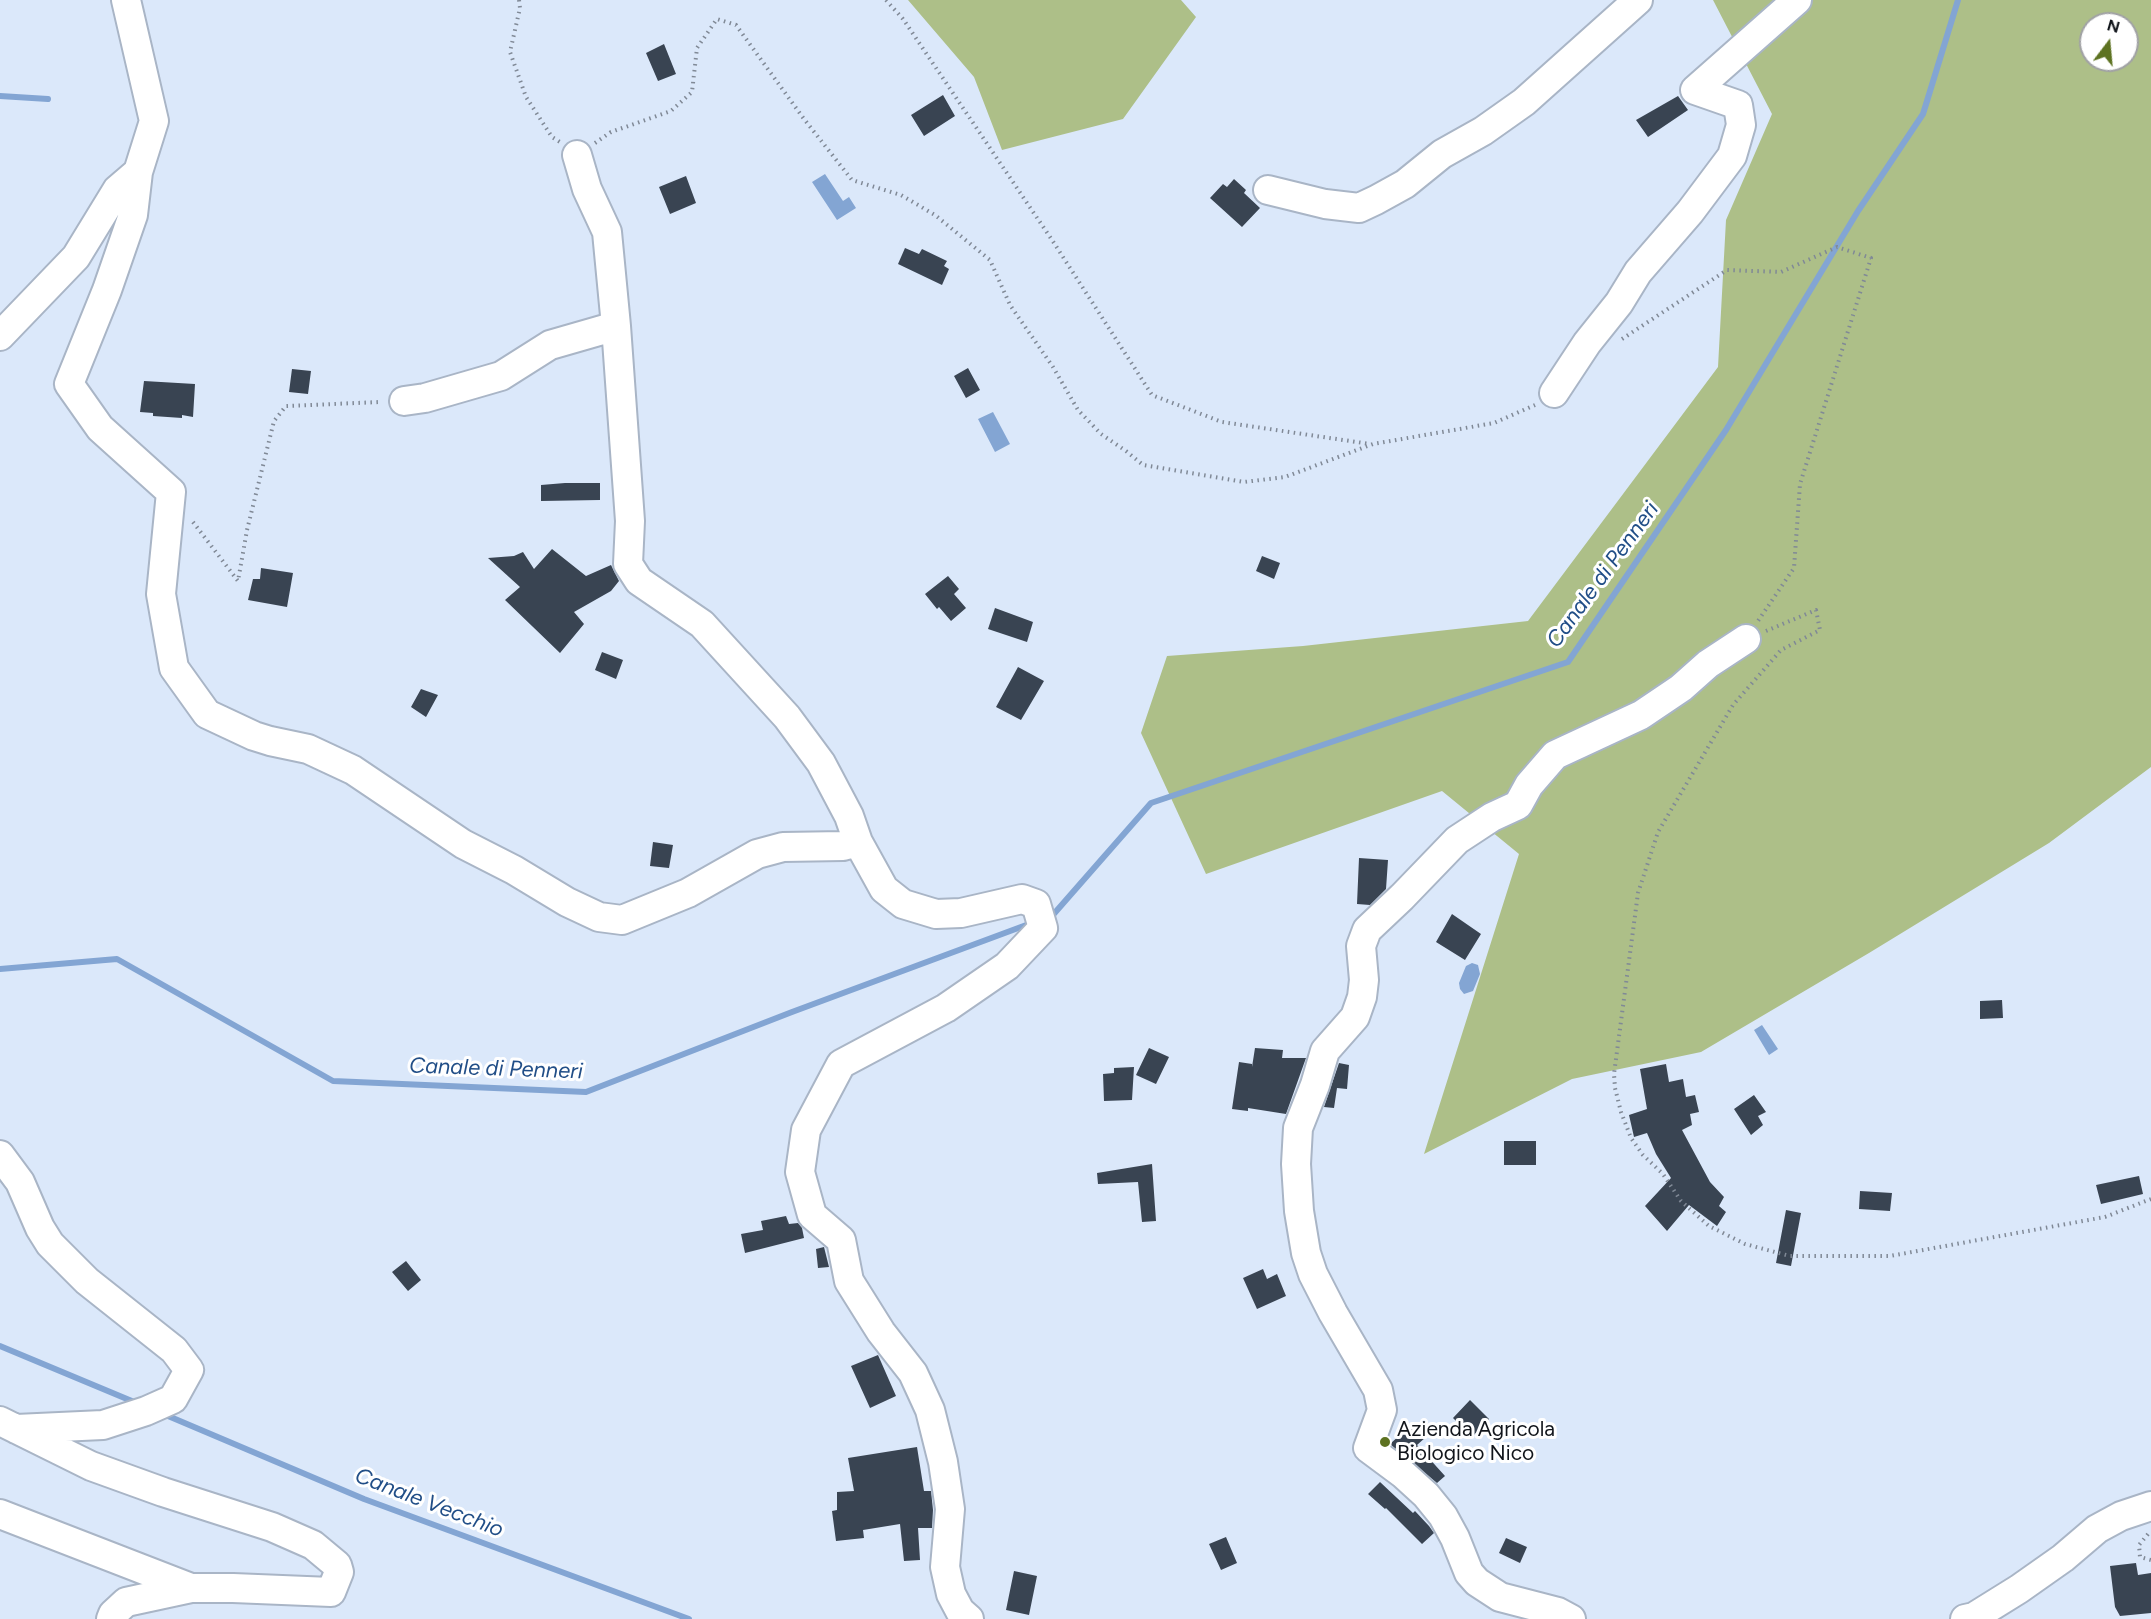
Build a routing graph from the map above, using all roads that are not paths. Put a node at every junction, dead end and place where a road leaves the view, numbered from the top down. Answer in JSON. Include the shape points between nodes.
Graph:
{"nodes":[{"id":1,"x":126,"y":0,"type":"edge"},
{"id":2,"x":1638,"y":0,"type":"edge"},
{"id":3,"x":1797,"y":0,"type":"edge"},
{"id":4,"x":577,"y":155,"type":"road end"},
{"id":5,"x":138,"y":172,"type":"junction"},
{"id":6,"x":1268,"y":190,"type":"dead end"},
{"id":7,"x":616,"y":326,"type":"junction"},
{"id":8,"x":0,"y":336,"type":"edge"},
{"id":9,"x":1554,"y":393,"type":"road end"},
{"id":10,"x":404,"y":401,"type":"road end"},
{"id":11,"x":1746,"y":639,"type":"road end"},
{"id":12,"x":858,"y":842,"type":"junction"},
{"id":13,"x":0,"y":1155,"type":"edge"},
{"id":14,"x":8,"y":1425,"type":"edge"},
{"id":15,"x":2151,"y":1506,"type":"edge"},
{"id":16,"x":0,"y":1514,"type":"edge"},
{"id":17,"x":191,"y":1588,"type":"junction"},
{"id":18,"x":111,"y":1619,"type":"edge"},
{"id":19,"x":969,"y":1619,"type":"edge"},
{"id":20,"x":1571,"y":1619,"type":"edge"},
{"id":21,"x":1965,"y":1619,"type":"edge"}],
"edges":[{"from":1,"to":5,"type":"street","via":[[154,121]]},
{"from":2,"to":6,"type":"street","via":[[1524,102],[1377,200],[1359,208]]},
{"from":3,"to":9,"type":"street","via":[[1695,90],[1738,105],[1742,125],[1732,156],[1638,272]]},
{"from":4,"to":7,"type":"street","via":[[587,189],[607,232]]},
{"from":5,"to":8,"type":"street","via":[[117,190],[76,257]]},
{"from":5,"to":12,"type":"street","via":[[133,215],[69,384],[100,428],[171,492],[161,594],[174,668],[207,714],[254,736],[308,749],[353,770],[464,844],[599,918],[622,920],[688,893],[757,854],[783,847]]},
{"from":7,"to":10,"type":"street","via":[[550,345],[501,376]]},
{"from":7,"to":12,"type":"street","via":[[630,521],[628,564],[639,581],[702,624],[787,717],[821,764],[849,816]]},
{"from":11,"to":20,"type":"street","via":[[1641,715],[1555,755],[1529,784],[1518,805],[1457,840],[1367,930],[1361,945],[1362,997],[1354,1017],[1325,1051],[1298,1128],[1299,1211],[1306,1253],[1313,1274],[1378,1390],[1382,1410],[1368,1448],[1426,1495],[1443,1516],[1468,1573],[1477,1582],[1500,1597]]},
{"from":12,"to":19,"type":"street","via":[[884,889],[903,904],[936,914],[961,913],[1022,899],[1036,904],[1042,928],[1007,966],[955,1002],[841,1064],[806,1130],[800,1172],[812,1215],[841,1240],[849,1281],[913,1373],[930,1410],[950,1509],[945,1567],[951,1593]]},
{"from":13,"to":14,"type":"street","via":[[20,1182],[50,1244],[87,1281],[174,1350],[189,1370],[173,1399],[103,1425]]},
{"from":14,"to":17,"type":"street","via":[[90,1466],[272,1527],[313,1545],[337,1565],[339,1572],[331,1592]]},
{"from":15,"to":21,"type":"street","via":[[2121,1516],[2097,1530],[2019,1588]]},
{"from":16,"to":17,"type":"street"},
{"from":17,"to":18,"type":"street","via":[[126,1602]]}]}
